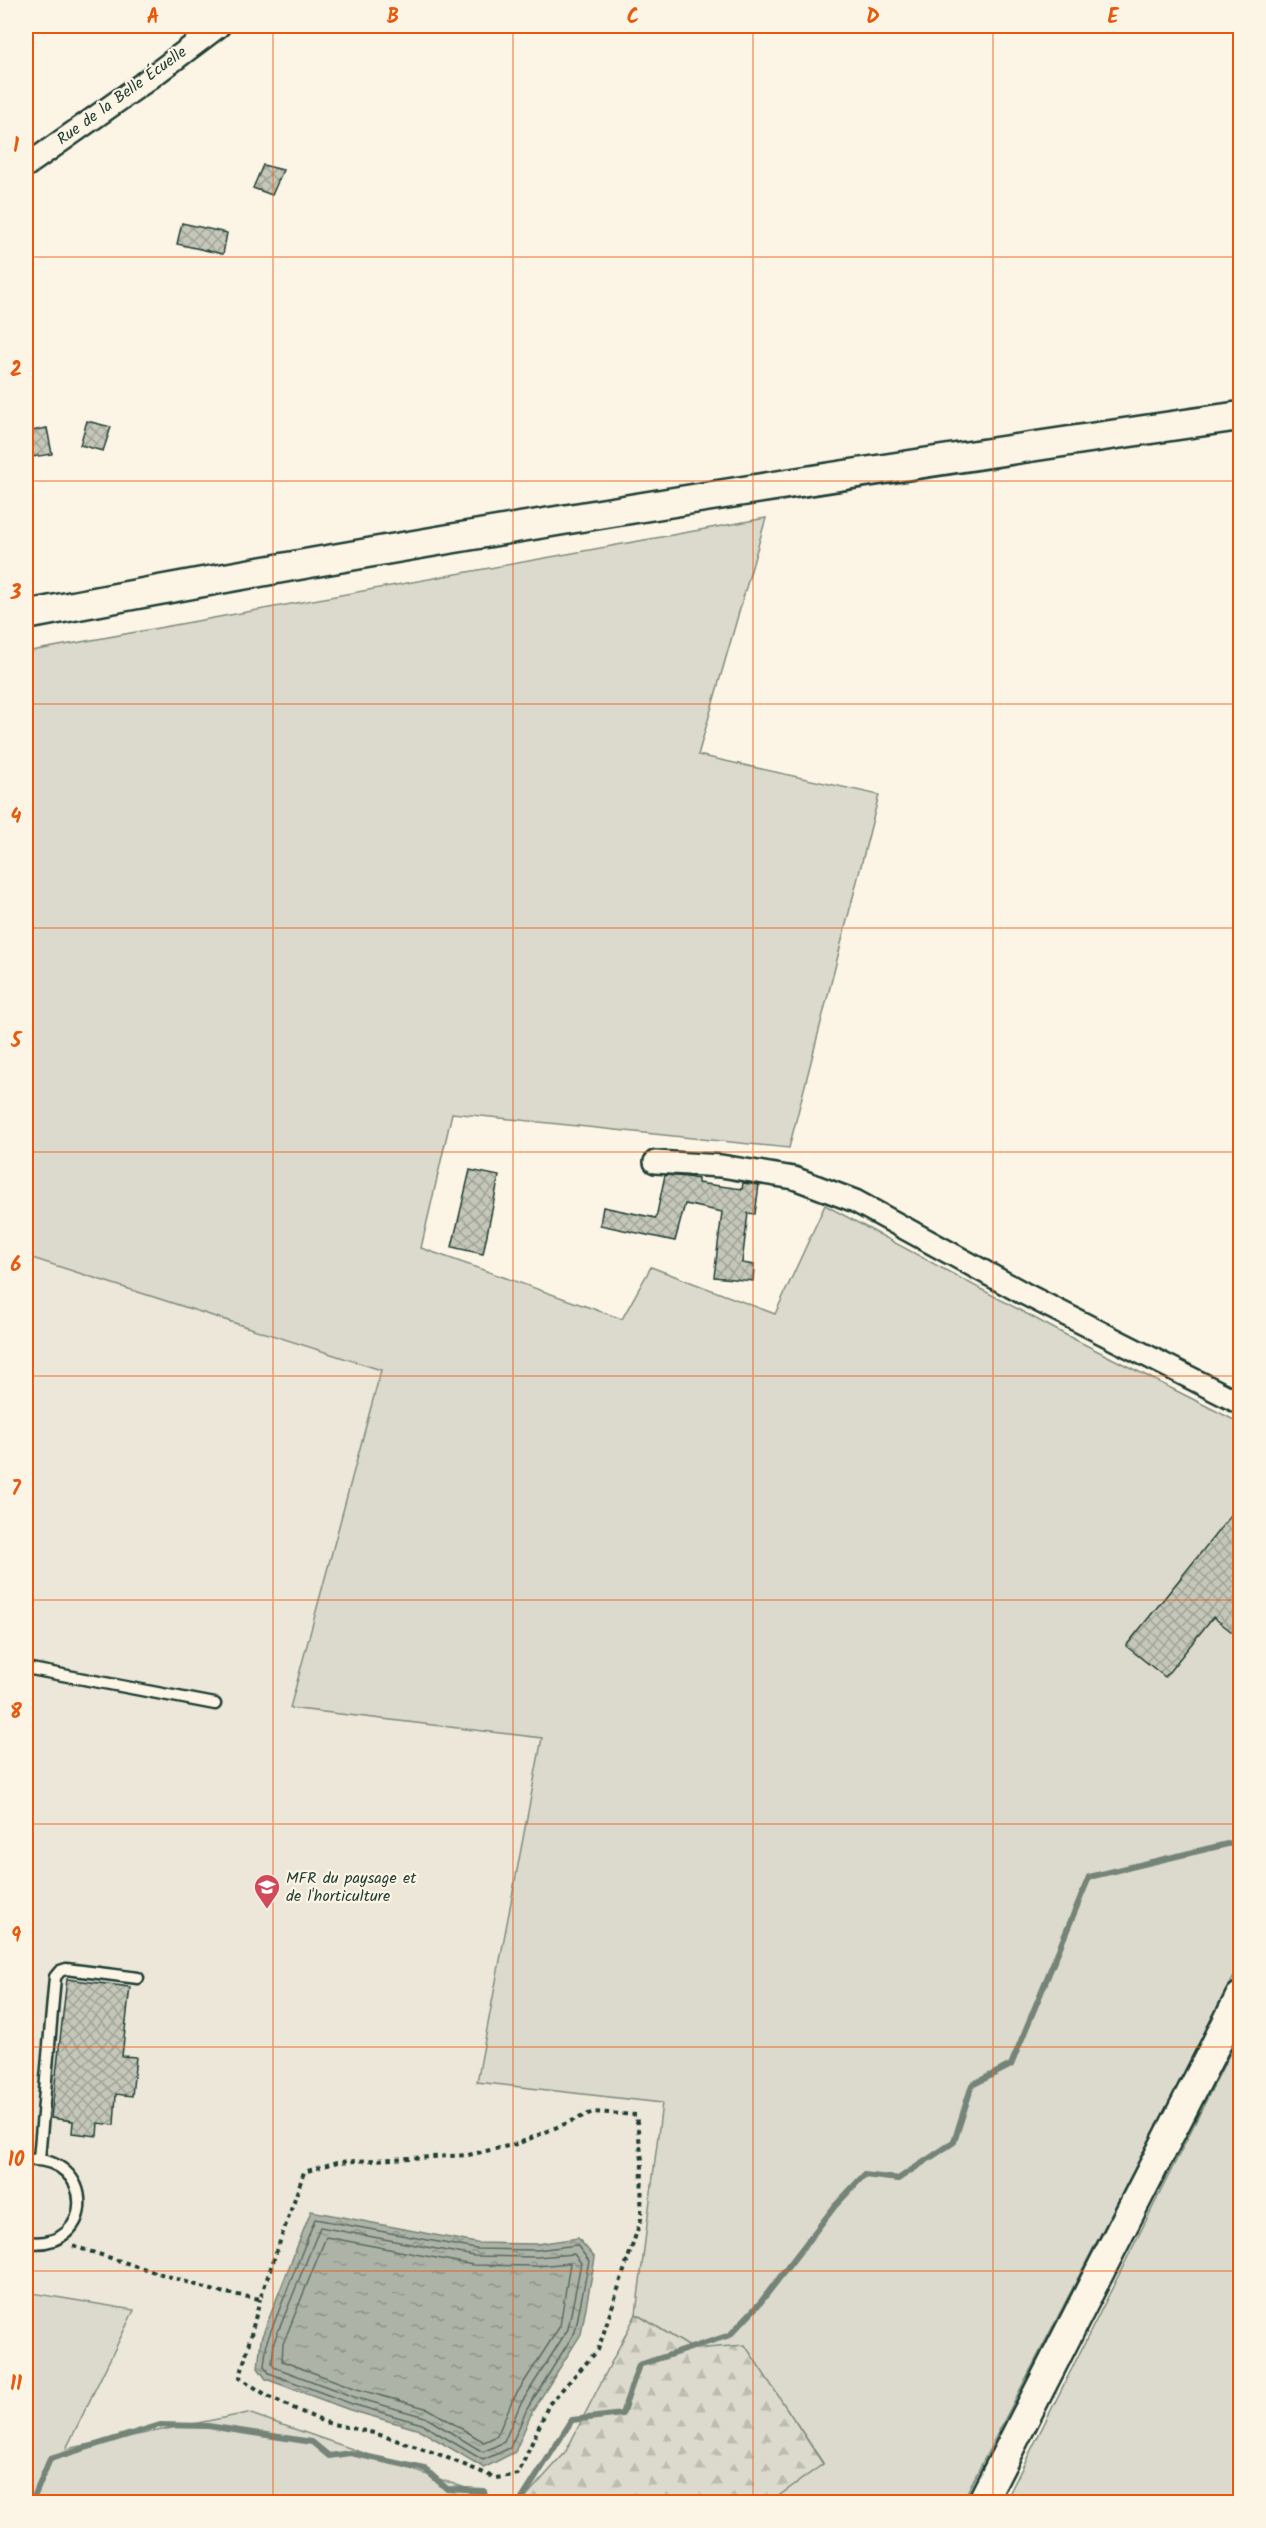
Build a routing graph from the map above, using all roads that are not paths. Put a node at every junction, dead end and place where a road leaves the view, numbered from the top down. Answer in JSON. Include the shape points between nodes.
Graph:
{"nodes":[{"id":1,"x":219,"y":26,"type":"edge"},
{"id":2,"x":26,"y":166,"type":"edge"},
{"id":3,"x":1240,"y":416,"type":"edge"},
{"id":4,"x":26,"y":615,"type":"edge"},
{"id":5,"x":655,"y":1162,"type":"dead end"},
{"id":6,"x":1240,"y":1403,"type":"edge"},
{"id":7,"x":26,"y":1668,"type":"edge"},
{"id":8,"x":215,"y":1704,"type":"dead end"},
{"id":9,"x":138,"y":1977,"type":"dead end"},
{"id":10,"x":1240,"y":1997,"type":"edge"},
{"id":11,"x":39,"y":2159,"type":"junction"},
{"id":12,"x":26,"y":2160,"type":"edge"},
{"id":13,"x":26,"y":2242,"type":"edge"},
{"id":14,"x":982,"y":2502,"type":"edge"}],
"edges":[{"from":1,"to":2,"type":"street","name":"Rue de la Belle Écuelle"},
{"from":3,"to":4,"type":"main road","via":[[520,526]]},
{"from":5,"to":6,"type":"street","via":[[721,1166],[794,1178],[855,1201],[1023,1293]]},
{"from":7,"to":8,"type":"lane"},
{"from":9,"to":11,"type":"lane","via":[[66,1969],[56,1977]]},
{"from":10,"to":14,"type":"main road"},
{"from":11,"to":12,"type":"lane"},
{"from":11,"to":13,"type":"lane","via":[[66,2172],[78,2190],[80,2212],[72,2227],[55,2241]]}]}
